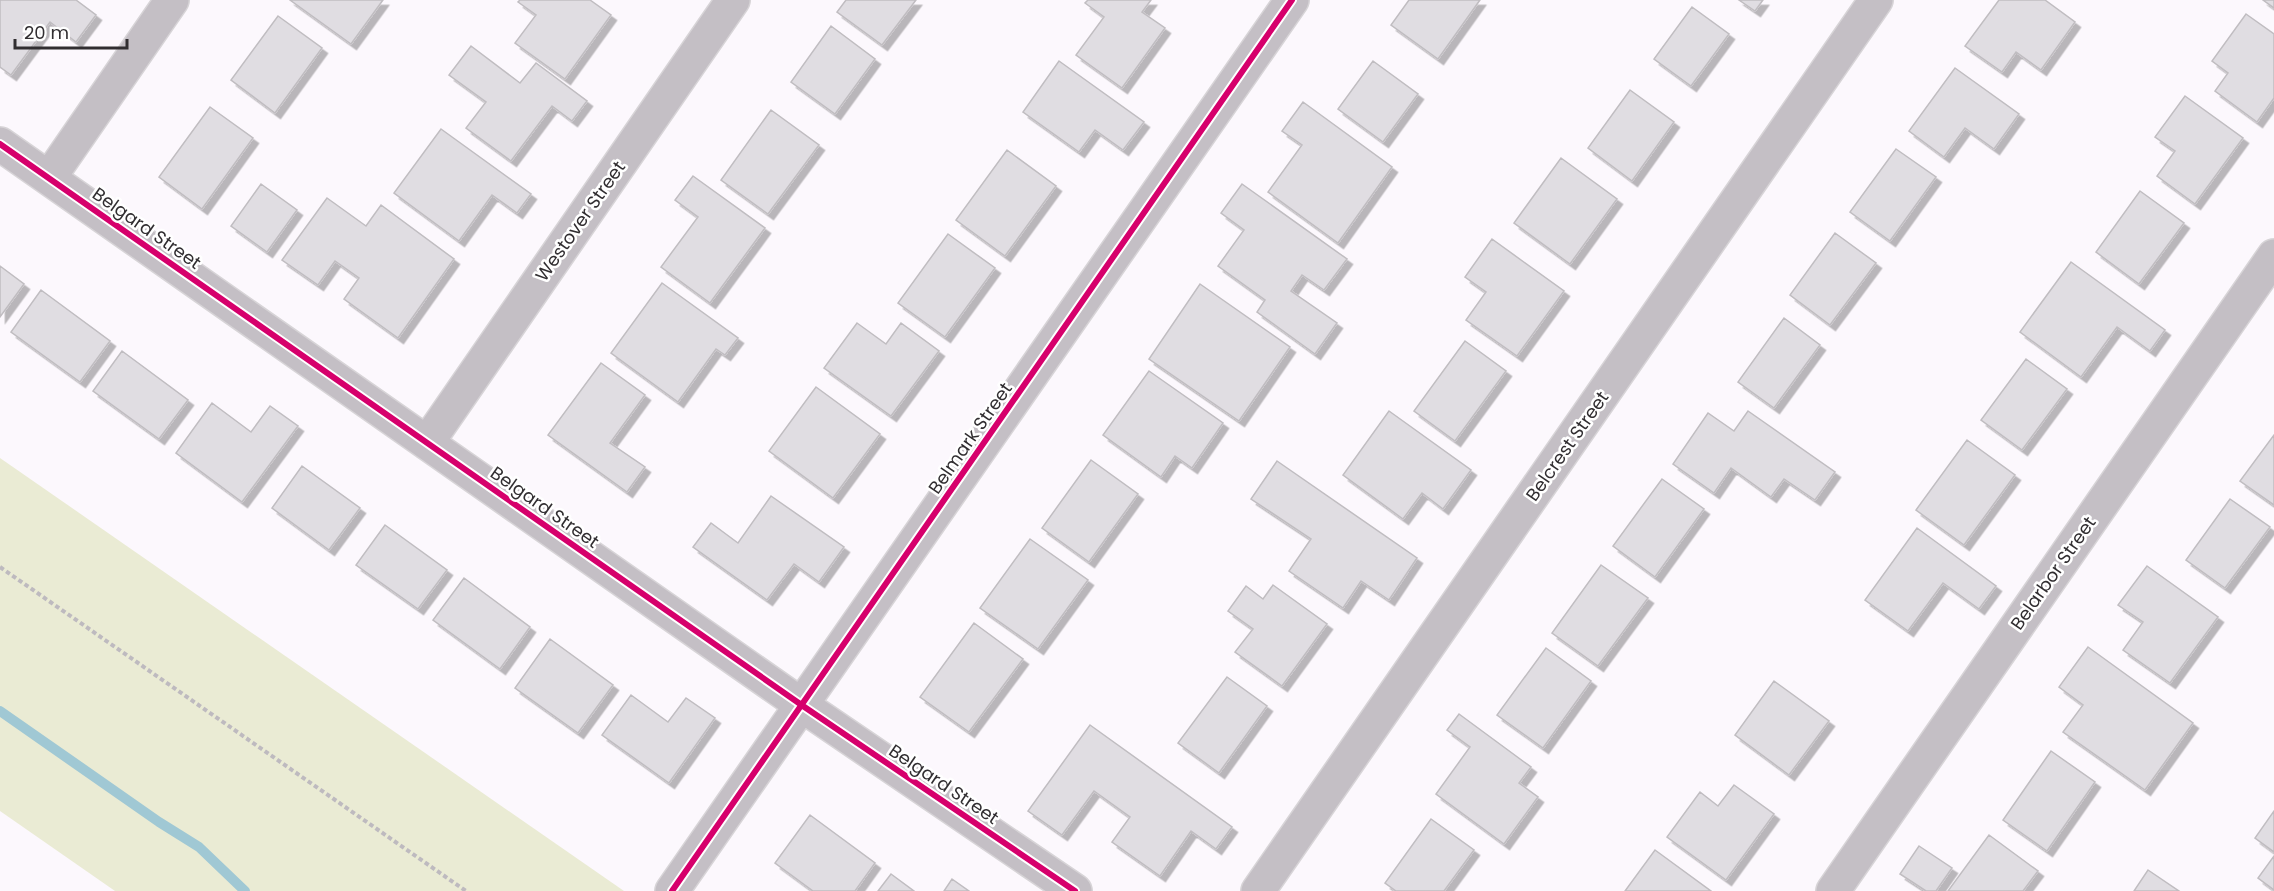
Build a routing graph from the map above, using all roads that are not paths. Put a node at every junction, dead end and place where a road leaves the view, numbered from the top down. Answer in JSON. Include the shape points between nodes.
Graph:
{"nodes":[{"id":1,"x":172,"y":0,"type":"edge"},
{"id":2,"x":733,"y":0,"type":"edge"},
{"id":3,"x":1292,"y":0,"type":"edge"},
{"id":4,"x":1876,"y":0,"type":"edge"},
{"id":5,"x":0,"y":144,"type":"edge"},
{"id":6,"x":49,"y":178,"type":"junction"},
{"id":7,"x":2274,"y":256,"type":"edge"},
{"id":8,"x":427,"y":443,"type":"junction"},
{"id":9,"x":803,"y":705,"type":"junction"},
{"id":10,"x":672,"y":891,"type":"edge"},
{"id":11,"x":1075,"y":891,"type":"edge"},
{"id":12,"x":1258,"y":891,"type":"edge"},
{"id":13,"x":1833,"y":891,"type":"edge"}],
"edges":[{"from":1,"to":6,"type":"street"},
{"from":2,"to":8,"type":"street","name":"Westover Street"},
{"from":3,"to":9,"type":"street","name":"Belmark Street"},
{"from":4,"to":12,"type":"street","name":"Belcrest Street"},
{"from":5,"to":6,"type":"street","name":"Belgard Street"},
{"from":6,"to":8,"type":"street","name":"Belgard Street"},
{"from":7,"to":13,"type":"street","name":"Belarbor Street"},
{"from":8,"to":9,"type":"street","name":"Belgard Street"},
{"from":9,"to":10,"type":"street","name":"Belmark Street"},
{"from":9,"to":11,"type":"street","name":"Belgard Street"}]}
